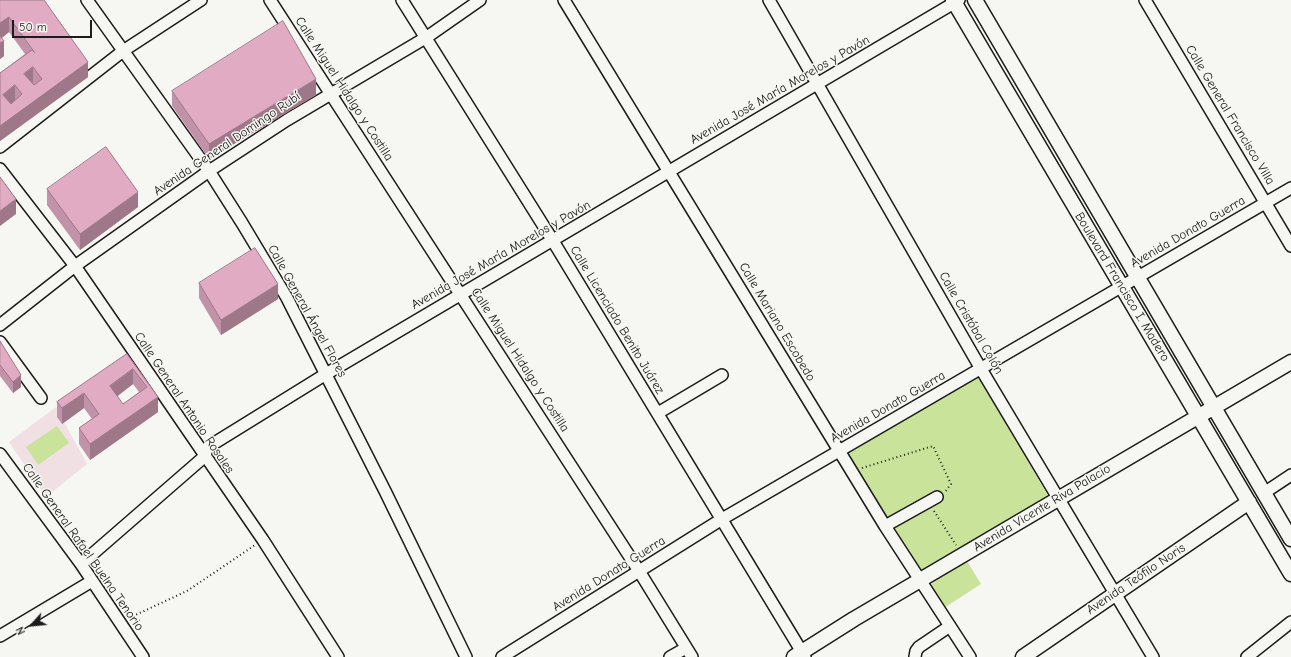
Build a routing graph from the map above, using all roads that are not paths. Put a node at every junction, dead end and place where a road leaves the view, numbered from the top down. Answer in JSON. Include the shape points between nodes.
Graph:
{"nodes":[{"id":1,"x":87,"y":0,"type":"edge"},
{"id":2,"x":200,"y":0,"type":"edge"},
{"id":3,"x":270,"y":0,"type":"edge"},
{"id":4,"x":402,"y":0,"type":"edge"},
{"id":5,"x":480,"y":0,"type":"edge"},
{"id":6,"x":564,"y":0,"type":"edge"},
{"id":7,"x":769,"y":0,"type":"edge"},
{"id":8,"x":975,"y":0,"type":"edge"},
{"id":9,"x":1145,"y":0,"type":"edge"},
{"id":10,"x":956,"y":1,"type":"edge"},
{"id":11,"x":426,"y":37,"type":"junction"},
{"id":12,"x":123,"y":51,"type":"junction"},
{"id":13,"x":818,"y":84,"type":"junction"},
{"id":14,"x":330,"y":94,"type":"junction"},
{"id":15,"x":0,"y":147,"type":"edge"},
{"id":16,"x":0,"y":169,"type":"edge"},
{"id":17,"x":208,"y":171,"type":"junction"},
{"id":18,"x":668,"y":172,"type":"junction"},
{"id":19,"x":1291,"y":188,"type":"edge"},
{"id":20,"x":1266,"y":203,"type":"junction"},
{"id":21,"x":553,"y":241,"type":"junction"},
{"id":22,"x":1291,"y":246,"type":"edge"},
{"id":23,"x":75,"y":266,"type":"junction"},
{"id":24,"x":1138,"y":278,"type":"junction"},
{"id":25,"x":1122,"y":287,"type":"junction"},
{"id":26,"x":461,"y":294,"type":"junction"},
{"id":27,"x":0,"y":325,"type":"edge"},
{"id":28,"x":0,"y":342,"type":"edge"},
{"id":29,"x":1291,"y":362,"type":"edge"},
{"id":30,"x":981,"y":369,"type":"junction"},
{"id":31,"x":326,"y":374,"type":"junction"},
{"id":32,"x":722,"y":375,"type":"dead end"},
{"id":33,"x":41,"y":398,"type":"dead end"},
{"id":34,"x":1214,"y":407,"type":"junction"},
{"id":35,"x":658,"y":412,"type":"junction"},
{"id":36,"x":1198,"y":416,"type":"junction"},
{"id":37,"x":840,"y":452,"type":"junction"},
{"id":38,"x":0,"y":454,"type":"edge"},
{"id":39,"x":204,"y":456,"type":"junction"},
{"id":40,"x":1291,"y":475,"type":"edge"},
{"id":41,"x":1264,"y":493,"type":"junction"},
{"id":42,"x":940,"y":497,"type":"road end"},
{"id":43,"x":1058,"y":499,"type":"junction"},
{"id":44,"x":1249,"y":502,"type":"junction"},
{"id":45,"x":722,"y":519,"type":"junction"},
{"id":46,"x":885,"y":526,"type":"junction"},
{"id":47,"x":1291,"y":539,"type":"edge"},
{"id":48,"x":81,"y":564,"type":"junction"},
{"id":49,"x":639,"y":571,"type":"junction"},
{"id":50,"x":1291,"y":574,"type":"edge"},
{"id":51,"x":920,"y":580,"type":"junction"},
{"id":52,"x":92,"y":581,"type":"junction"},
{"id":53,"x":1116,"y":593,"type":"junction"},
{"id":54,"x":1291,"y":622,"type":"edge"},
{"id":55,"x":950,"y":626,"type":"junction"},
{"id":56,"x":0,"y":636,"type":"edge"},
{"id":57,"x":689,"y":653,"type":"edge"},
{"id":58,"x":800,"y":656,"type":"edge"},
{"id":59,"x":143,"y":657,"type":"edge"},
{"id":60,"x":338,"y":657,"type":"edge"},
{"id":61,"x":466,"y":657,"type":"edge"},
{"id":62,"x":502,"y":657,"type":"edge"},
{"id":63,"x":670,"y":657,"type":"edge"},
{"id":64,"x":915,"y":657,"type":"edge"},
{"id":65,"x":970,"y":657,"type":"edge"},
{"id":66,"x":1023,"y":657,"type":"edge"},
{"id":67,"x":1153,"y":657,"type":"edge"},
{"id":68,"x":1247,"y":657,"type":"edge"}],
"edges":[{"from":1,"to":12,"type":"street","name":"Calle General Ángel Flores"},
{"from":2,"to":12,"type":"street"},
{"from":3,"to":14,"type":"street","name":"Calle Miguel Hidalgo y Costilla"},
{"from":4,"to":11,"type":"street","name":"Calle Licenciado Benito Juárez"},
{"from":5,"to":11,"type":"street","name":"Avenida General Domingo Rubí"},
{"from":6,"to":18,"type":"street","name":"Calle Mariano Escobedo"},
{"from":7,"to":13,"type":"street","name":"Calle Cristóbal Colón"},
{"from":8,"to":24,"type":"main road","name":"Boulevard Francisco I. Madero"},
{"from":9,"to":20,"type":"street","name":"Calle General Francisco Villa"},
{"from":10,"to":13,"type":"street","name":"Avenida José María Morelos y Pavón"},
{"from":10,"to":25,"type":"main road","name":"Boulevard Francisco I. Madero"},
{"from":11,"to":14,"type":"street","name":"Avenida General Domingo Rubí"},
{"from":11,"to":21,"type":"street","name":"Calle Licenciado Benito Juárez"},
{"from":12,"to":15,"type":"street"},
{"from":12,"to":17,"type":"street","name":"Calle General Ángel Flores"},
{"from":13,"to":18,"type":"street","name":"Avenida José María Morelos y Pavón"},
{"from":13,"to":30,"type":"street","name":"Calle Cristóbal Colón"},
{"from":14,"to":17,"type":"street","name":"Avenida General Domingo Rubí"},
{"from":14,"to":26,"type":"street","name":"Calle Miguel Hidalgo y Costilla"},
{"from":16,"to":23,"type":"street","name":"Calle General Antonio Rosales"},
{"from":17,"to":23,"type":"street","name":"Avenida General Domingo Rubí"},
{"from":17,"to":31,"type":"street","name":"Calle General Ángel Flores","via":[[286,298]]},
{"from":18,"to":21,"type":"street","name":"Avenida José María Morelos y Pavón"},
{"from":18,"to":37,"type":"street","name":"Calle Mariano Escobedo"},
{"from":19,"to":20,"type":"street","name":"Avenida Donato Guerra"},
{"from":20,"to":22,"type":"street","name":"Calle General Francisco Villa"},
{"from":20,"to":24,"type":"street","name":"Avenida Donato Guerra"},
{"from":21,"to":26,"type":"street","name":"Avenida José María Morelos y Pavón"},
{"from":21,"to":35,"type":"street","name":"Calle Licenciado Benito Juárez"},
{"from":23,"to":27,"type":"street","name":"Avenida General Domingo Rubí"},
{"from":23,"to":39,"type":"street","name":"Calle General Antonio Rosales"},
{"from":24,"to":25,"type":"street","name":"Avenida Donato Guerra"},
{"from":24,"to":34,"type":"main road","name":"Boulevard Francisco I. Madero"},
{"from":25,"to":30,"type":"street","name":"Avenida Donato Guerra"},
{"from":25,"to":36,"type":"main road","name":"Boulevard Francisco I. Madero"},
{"from":26,"to":31,"type":"street","name":"Avenida José María Morelos y Pavón"},
{"from":26,"to":49,"type":"street","name":"Calle Miguel Hidalgo y Costilla"},
{"from":28,"to":33,"type":"street"},
{"from":29,"to":34,"type":"main road","name":"Avenida Vicente Riva Palacio"},
{"from":30,"to":37,"type":"street","name":"Avenida Donato Guerra"},
{"from":30,"to":43,"type":"street","name":"Calle Cristóbal Colón"},
{"from":31,"to":39,"type":"street","name":"Avenida José María Morelos y Pavón","via":[[208,447]]},
{"from":31,"to":61,"type":"street","name":"Calle General Ángel Flores"},
{"from":32,"to":35,"type":"street"},
{"from":34,"to":36,"type":"main road","name":"Avenida Vicente Riva Palacio"},
{"from":34,"to":41,"type":"main road","name":"Boulevard Francisco I. Madero"},
{"from":35,"to":45,"type":"street","name":"Calle Licenciado Benito Juárez"},
{"from":36,"to":43,"type":"main road","name":"Avenida Vicente Riva Palacio"},
{"from":36,"to":44,"type":"main road","name":"Boulevard Francisco I. Madero"},
{"from":37,"to":45,"type":"street","name":"Avenida Donato Guerra"},
{"from":37,"to":46,"type":"street","name":"Calle Mariano Escobedo"},
{"from":38,"to":48,"type":"street","name":"Calle General Rafael Buelna Tenorio"},
{"from":39,"to":48,"type":"street","name":"Avenida José María Morelos y Pavón"},
{"from":39,"to":60,"type":"street","name":"Calle General Antonio Rosales","via":[[263,540]]},
{"from":40,"to":41,"type":"street"},
{"from":41,"to":47,"type":"main road","name":"Boulevard Francisco I. Madero"},
{"from":42,"to":46,"type":"street"},
{"from":43,"to":51,"type":"main road","name":"Avenida Vicente Riva Palacio"},
{"from":43,"to":53,"type":"street","name":"Calle Cristóbal Colón"},
{"from":44,"to":50,"type":"main road","name":"Boulevard Francisco I. Madero"},
{"from":44,"to":53,"type":"main road","name":"Avenida Teófilo Noris"},
{"from":45,"to":49,"type":"street","name":"Avenida Donato Guerra"},
{"from":45,"to":58,"type":"street","name":"Calle Licenciado Benito Juárez"},
{"from":46,"to":51,"type":"street","name":"Calle Mariano Escobedo"},
{"from":48,"to":52,"type":"street","name":"Calle General Rafael Buelna Tenorio"},
{"from":49,"to":57,"type":"street","name":"Calle Miguel Hidalgo y Costilla"},
{"from":49,"to":62,"type":"street","name":"Avenida Donato Guerra"},
{"from":51,"to":55,"type":"street","name":"Calle Mariano Escobedo"},
{"from":51,"to":58,"type":"main road","name":"Avenida Vicente Riva Palacio"},
{"from":52,"to":56,"type":"street"},
{"from":52,"to":59,"type":"street","name":"Calle General Rafael Buelna Tenorio"},
{"from":53,"to":66,"type":"main road","name":"Avenida Teófilo Noris"},
{"from":53,"to":67,"type":"street","name":"Calle Cristóbal Colón"},
{"from":54,"to":68,"type":"street"},
{"from":55,"to":64,"type":"street","via":[[919,647]]},
{"from":55,"to":65,"type":"street","name":"Calle Mariano Escobedo"},
{"from":57,"to":63,"type":"street"}]}
